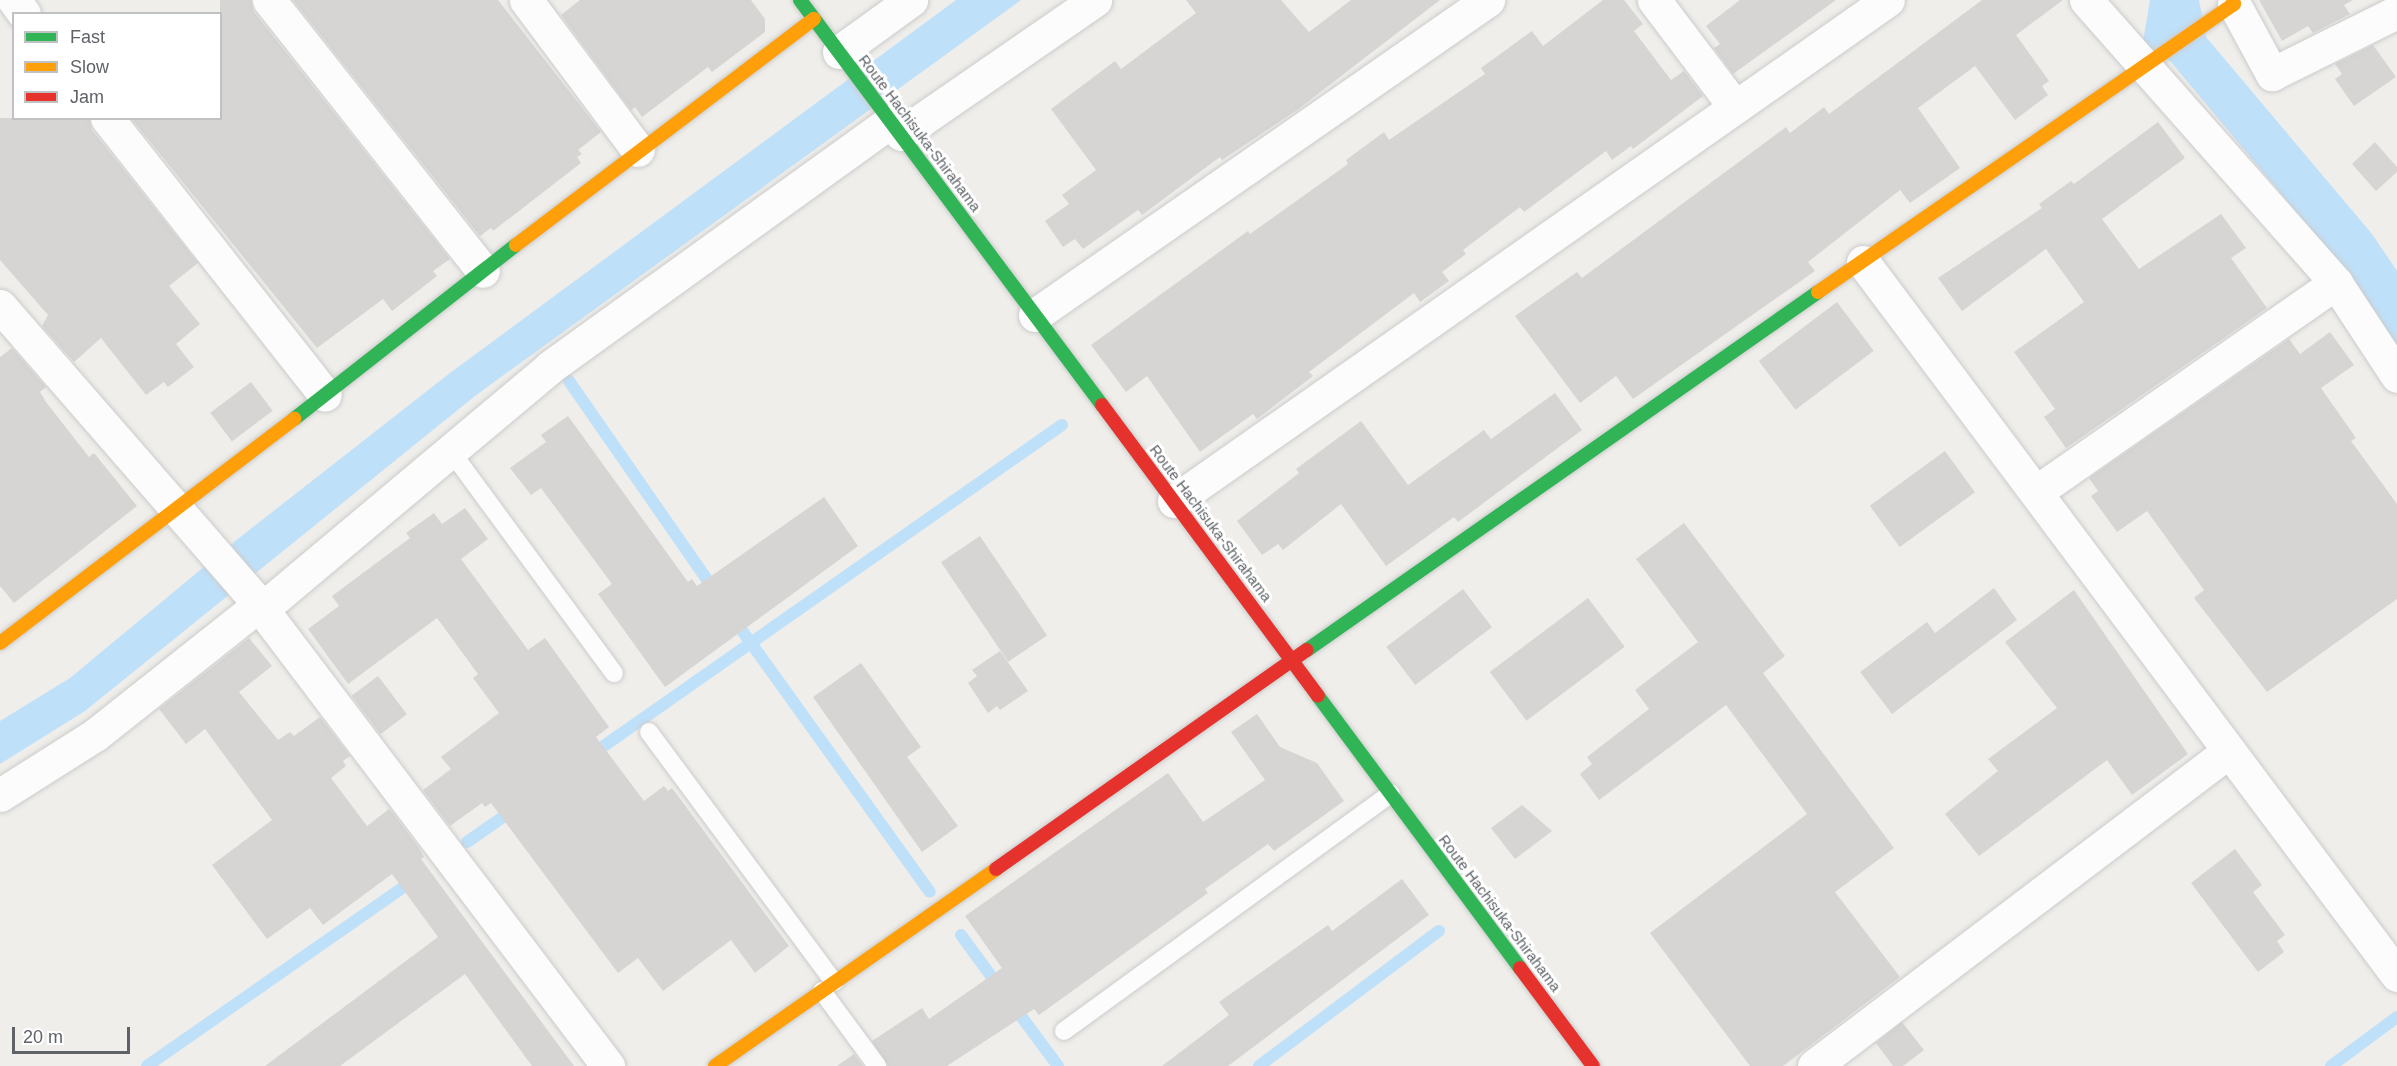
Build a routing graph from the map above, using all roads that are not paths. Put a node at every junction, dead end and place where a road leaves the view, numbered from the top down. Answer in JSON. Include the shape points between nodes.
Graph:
{"nodes":[{"id":1,"x":269,"y":0,"type":"edge"},
{"id":2,"x":526,"y":0,"type":"edge"},
{"id":3,"x":800,"y":0,"type":"edge"},
{"id":4,"x":911,"y":0,"type":"edge"},
{"id":5,"x":1095,"y":0,"type":"edge"},
{"id":6,"x":1488,"y":0,"type":"edge"},
{"id":7,"x":1654,"y":0,"type":"edge"},
{"id":8,"x":1888,"y":0,"type":"edge"},
{"id":9,"x":2086,"y":0,"type":"edge"},
{"id":10,"x":2229,"y":6,"type":"edge"},
{"id":11,"x":2397,"y":12,"type":"edge"},
{"id":12,"x":814,"y":19,"type":"junction"},
{"id":13,"x":843,"y":57,"type":"junction"},
{"id":14,"x":2147,"y":61,"type":"junction"},
{"id":15,"x":1735,"y":107,"type":"junction"},
{"id":16,"x":109,"y":120,"type":"edge"},
{"id":17,"x":892,"y":123,"type":"junction"},
{"id":18,"x":638,"y":150,"type":"junction"},
{"id":19,"x":1863,"y":262,"type":"junction"},
{"id":20,"x":483,"y":271,"type":"junction"},
{"id":21,"x":2336,"y":283,"type":"junction"},
{"id":22,"x":0,"y":306,"type":"edge"},
{"id":23,"x":1035,"y":315,"type":"junction"},
{"id":24,"x":2397,"y":376,"type":"edge"},
{"id":25,"x":325,"y":395,"type":"junction"},
{"id":26,"x":450,"y":450,"type":"junction"},
{"id":27,"x":2036,"y":492,"type":"junction"},
{"id":28,"x":1174,"y":501,"type":"junction"},
{"id":29,"x":178,"y":510,"type":"junction"},
{"id":30,"x":258,"y":603,"type":"junction"},
{"id":31,"x":4,"y":632,"type":"edge"},
{"id":32,"x":1294,"y":662,"type":"junction"},
{"id":33,"x":614,"y":673,"type":"dead end"},
{"id":34,"x":649,"y":732,"type":"dead end"},
{"id":35,"x":2229,"y":751,"type":"junction"},
{"id":36,"x":1391,"y":793,"type":"junction"},
{"id":37,"x":0,"y":795,"type":"edge"},
{"id":38,"x":2397,"y":975,"type":"edge"},
{"id":39,"x":828,"y":987,"type":"junction"},
{"id":40,"x":1064,"y":1031,"type":"dead end"},
{"id":41,"x":608,"y":1066,"type":"edge"},
{"id":42,"x":715,"y":1066,"type":"edge"},
{"id":43,"x":877,"y":1066,"type":"edge"},
{"id":44,"x":1593,"y":1066,"type":"edge"},
{"id":45,"x":1814,"y":1066,"type":"edge"}],
"edges":[{"from":1,"to":20,"type":"street"},
{"from":2,"to":18,"type":"street"},
{"from":3,"to":12,"type":"street","name":"Route Hachisuka-Shirahama"},
{"from":4,"to":13,"type":"street"},
{"from":5,"to":17,"type":"street"},
{"from":6,"to":23,"type":"street"},
{"from":7,"to":15,"type":"street"},
{"from":8,"to":15,"type":"street"},
{"from":9,"to":14,"type":"street"},
{"from":10,"to":11,"type":"street","via":[[2271,74]]},
{"from":10,"to":14,"type":"street"},
{"from":12,"to":13,"type":"street","name":"Route Hachisuka-Shirahama"},
{"from":12,"to":18,"type":"street"},
{"from":13,"to":17,"type":"street","name":"Route Hachisuka-Shirahama"},
{"from":14,"to":19,"type":"street"},
{"from":14,"to":21,"type":"street"},
{"from":15,"to":28,"type":"street"},
{"from":16,"to":25,"type":"street"},
{"from":17,"to":23,"type":"street","name":"Route Hachisuka-Shirahama"},
{"from":17,"to":26,"type":"street","via":[[550,367]]},
{"from":18,"to":20,"type":"street"},
{"from":19,"to":27,"type":"street"},
{"from":19,"to":32,"type":"street"},
{"from":20,"to":25,"type":"street"},
{"from":21,"to":24,"type":"street"},
{"from":21,"to":27,"type":"street"},
{"from":22,"to":29,"type":"street"},
{"from":23,"to":28,"type":"street","name":"Route Hachisuka-Shirahama"},
{"from":25,"to":29,"type":"street"},
{"from":26,"to":30,"type":"street"},
{"from":26,"to":33,"type":"lane"},
{"from":27,"to":35,"type":"street"},
{"from":28,"to":32,"type":"street","name":"Route Hachisuka-Shirahama"},
{"from":29,"to":30,"type":"street"},
{"from":29,"to":31,"type":"street"},
{"from":30,"to":37,"type":"street","via":[[95,735]]},
{"from":30,"to":41,"type":"street"},
{"from":32,"to":36,"type":"street","name":"Route Hachisuka-Shirahama"},
{"from":32,"to":39,"type":"street"},
{"from":34,"to":39,"type":"lane"},
{"from":35,"to":38,"type":"street"},
{"from":35,"to":45,"type":"street"},
{"from":36,"to":40,"type":"lane"},
{"from":36,"to":44,"type":"street","name":"Route Hachisuka-Shirahama"},
{"from":39,"to":42,"type":"street"},
{"from":39,"to":43,"type":"lane"}]}
